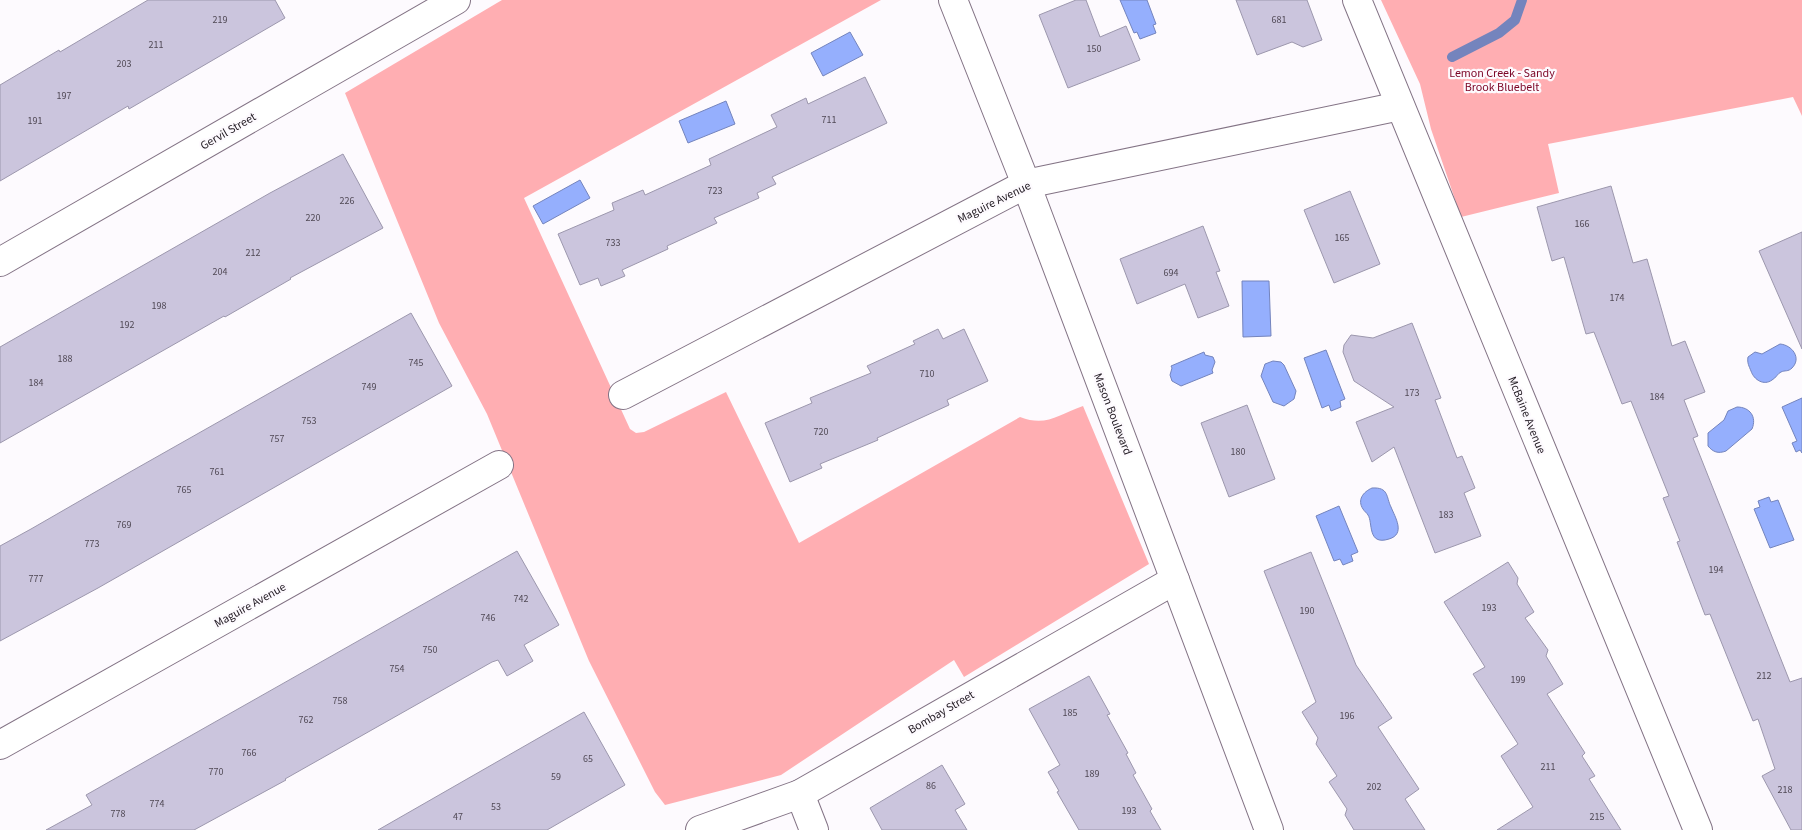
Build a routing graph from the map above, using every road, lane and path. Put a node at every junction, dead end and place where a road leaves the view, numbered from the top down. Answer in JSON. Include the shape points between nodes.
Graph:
{"nodes":[{"id":1,"x":456,"y":0,"type":"edge"},
{"id":2,"x":953,"y":0,"type":"edge"},
{"id":3,"x":1357,"y":0,"type":"edge"},
{"id":4,"x":1400,"y":106,"type":"junction"},
{"id":5,"x":1026,"y":184,"type":"junction"},
{"id":6,"x":0,"y":262,"type":"edge"},
{"id":7,"x":623,"y":395,"type":"dead end"},
{"id":8,"x":499,"y":465,"type":"dead end"},
{"id":9,"x":1175,"y":580,"type":"junction"},
{"id":10,"x":0,"y":745,"type":"edge"},
{"id":11,"x":800,"y":794,"type":"junction"},
{"id":12,"x":700,"y":830,"type":"edge"},
{"id":13,"x":814,"y":830,"type":"edge"},
{"id":14,"x":1270,"y":830,"type":"edge"},
{"id":15,"x":1698,"y":830,"type":"edge"}],
"edges":[{"from":1,"to":6,"type":"street","name":"Gervil Street"},
{"from":2,"to":5,"type":"street","name":"Mason Boulevard"},
{"from":3,"to":4,"type":"street","name":"McBaine Avenue"},
{"from":4,"to":5,"type":"street","name":"Maguire Avenue"},
{"from":4,"to":15,"type":"street","name":"McBaine Avenue"},
{"from":5,"to":7,"type":"street","name":"Maguire Avenue"},
{"from":5,"to":9,"type":"street","name":"Mason Boulevard"},
{"from":8,"to":10,"type":"street","name":"Maguire Avenue"},
{"from":9,"to":11,"type":"street","name":"Bombay Street"},
{"from":9,"to":14,"type":"street","name":"Mason Boulevard"},
{"from":11,"to":12,"type":"street","name":"Bombay Street"},
{"from":11,"to":13,"type":"street"}]}
